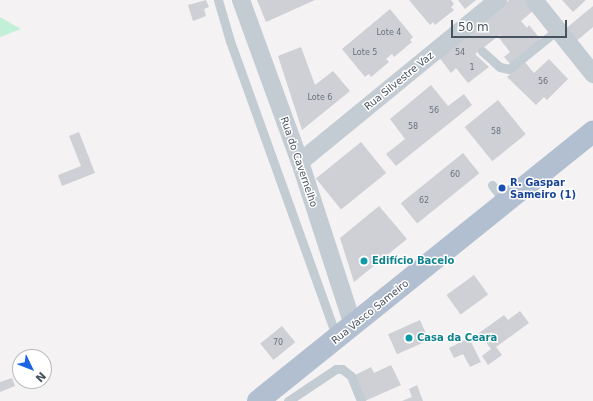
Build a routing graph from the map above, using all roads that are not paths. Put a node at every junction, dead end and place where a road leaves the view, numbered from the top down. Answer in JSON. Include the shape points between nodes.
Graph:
{"nodes":[{"id":1,"x":218,"y":0,"type":"edge"},
{"id":2,"x":241,"y":0,"type":"edge"},
{"id":3,"x":498,"y":0,"type":"edge"},
{"id":4,"x":534,"y":0,"type":"edge"},
{"id":5,"x":557,"y":30,"type":"junction"},
{"id":6,"x":482,"y":51,"type":"dead end"},
{"id":7,"x":593,"y":74,"type":"edge"},
{"id":8,"x":593,"y":132,"type":"edge"},
{"id":9,"x":300,"y":162,"type":"junction"},
{"id":10,"x":492,"y":186,"type":"dead end"},
{"id":11,"x":506,"y":202,"type":"junction"},
{"id":12,"x":345,"y":331,"type":"junction"},
{"id":13,"x":259,"y":401,"type":"edge"},
{"id":14,"x":288,"y":401,"type":"edge"},
{"id":15,"x":361,"y":401,"type":"edge"}],
"edges":[{"from":1,"to":12,"type":"lane","via":[[230,41]]},
{"from":2,"to":9,"type":"street","name":"Rua do Cavernelho"},
{"from":3,"to":9,"type":"street","name":"Rua Silvestre Vaz"},
{"from":4,"to":5,"type":"street"},
{"from":5,"to":6,"type":"lane","via":[[509,69],[500,67]]},
{"from":5,"to":7,"type":"street"},
{"from":8,"to":11,"type":"main road","name":"Rua Vasco Sameiro"},
{"from":9,"to":12,"type":"street","name":"Rua do Cavernelho"},
{"from":10,"to":11,"type":"lane"},
{"from":11,"to":12,"type":"main road","name":"Rua Vasco Sameiro"},
{"from":12,"to":13,"type":"main road","name":"Rua Vasco Sameiro"},
{"from":14,"to":15,"type":"lane","via":[[336,369],[342,369],[351,376]]}]}
